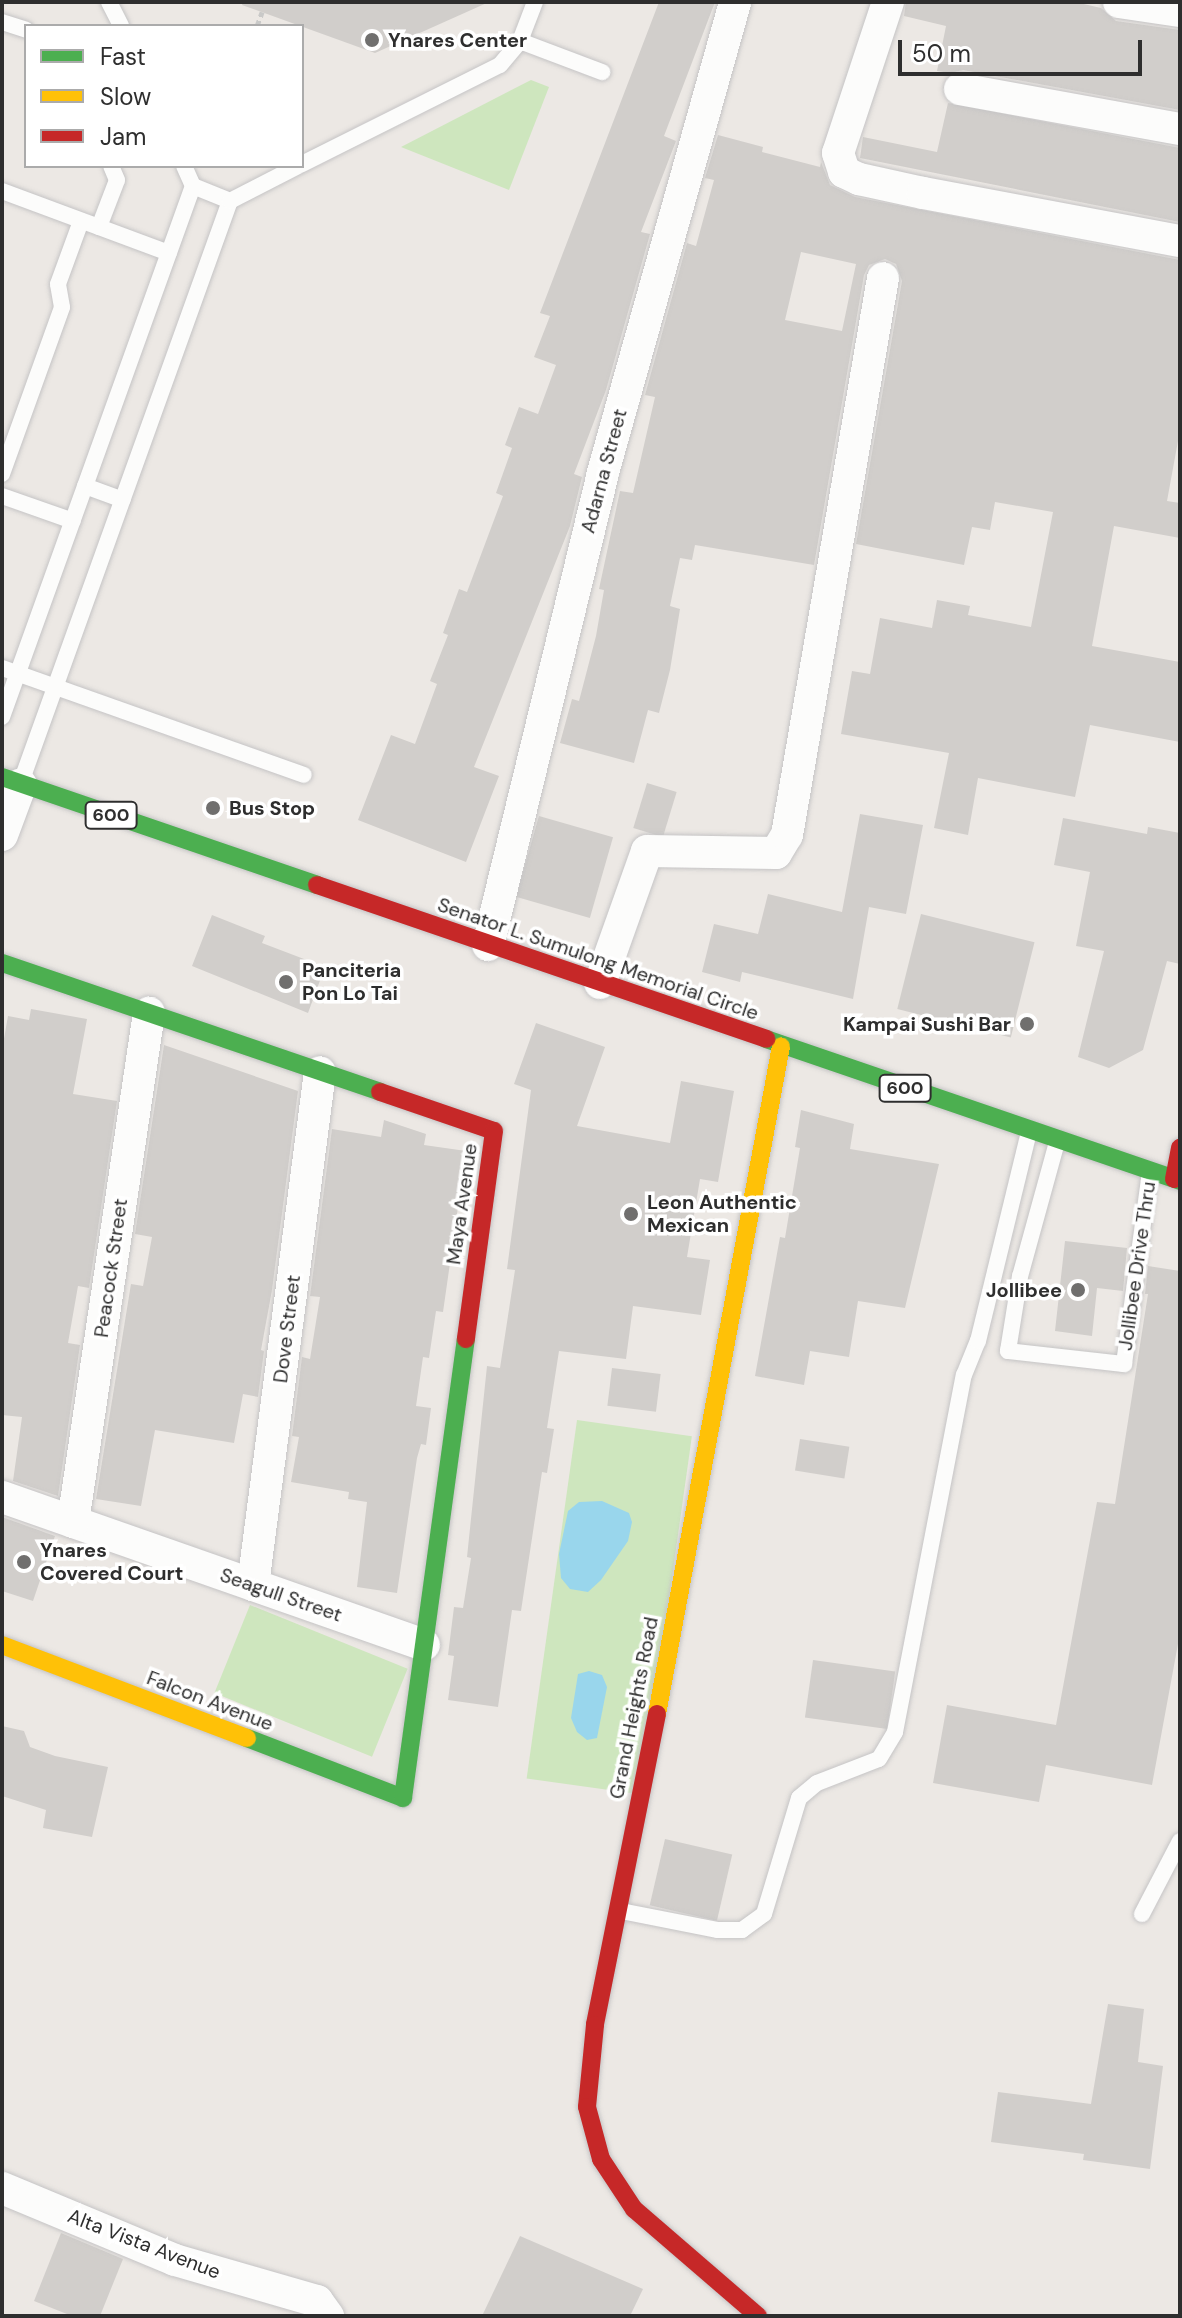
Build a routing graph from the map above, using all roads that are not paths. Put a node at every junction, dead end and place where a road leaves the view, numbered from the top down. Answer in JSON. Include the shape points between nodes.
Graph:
{"nodes":[{"id":1,"x":109,"y":2,"type":"edge"},
{"id":2,"x":535,"y":2,"type":"edge"},
{"id":3,"x":735,"y":2,"type":"edge"},
{"id":4,"x":888,"y":2,"type":"edge"},
{"id":5,"x":1119,"y":2,"type":"edge"},
{"id":6,"x":1180,"y":11,"type":"edge"},
{"id":7,"x":2,"y":22,"type":"edge"},
{"id":8,"x":120,"y":24,"type":"edge"},
{"id":9,"x":24,"y":29,"type":"edge"},
{"id":10,"x":520,"y":41,"type":"junction"},
{"id":11,"x":602,"y":72,"type":"dead end"},
{"id":12,"x":960,"y":89,"type":"dead end"},
{"id":13,"x":1180,"y":129,"type":"edge"},
{"id":14,"x":304,"y":163,"type":"edge"},
{"id":15,"x":112,"y":168,"type":"edge"},
{"id":16,"x":185,"y":168,"type":"edge"},
{"id":17,"x":294,"y":168,"type":"edge"},
{"id":18,"x":193,"y":186,"type":"junction"},
{"id":19,"x":2,"y":191,"type":"edge"},
{"id":20,"x":230,"y":201,"type":"junction"},
{"id":21,"x":81,"y":221,"type":"junction"},
{"id":22,"x":99,"y":227,"type":"junction"},
{"id":23,"x":1180,"y":241,"type":"edge"},
{"id":24,"x":169,"y":253,"type":"junction"},
{"id":25,"x":883,"y":278,"type":"dead end"},
{"id":26,"x":2,"y":474,"type":"edge"},
{"id":27,"x":85,"y":486,"type":"junction"},
{"id":28,"x":2,"y":496,"type":"edge"},
{"id":29,"x":123,"y":500,"type":"junction"},
{"id":30,"x":73,"y":521,"type":"junction"},
{"id":31,"x":10,"y":671,"type":"edge"},
{"id":32,"x":55,"y":687,"type":"junction"},
{"id":33,"x":2,"y":717,"type":"edge"},
{"id":34,"x":304,"y":775,"type":"dead end"},
{"id":35,"x":11,"y":780,"type":"edge"},
{"id":36,"x":2,"y":835,"type":"edge"},
{"id":37,"x":488,"y":945,"type":"junction"},
{"id":38,"x":2,"y":963,"type":"edge"},
{"id":39,"x":600,"y":983,"type":"junction"},
{"id":40,"x":149,"y":1013,"type":"junction"},
{"id":41,"x":781,"y":1046,"type":"junction"},
{"id":42,"x":320,"y":1072,"type":"junction"},
{"id":43,"x":1029,"y":1131,"type":"junction"},
{"id":44,"x":1057,"y":1141,"type":"junction"},
{"id":45,"x":1180,"y":1148,"type":"edge"},
{"id":46,"x":1150,"y":1171,"type":"junction"},
{"id":47,"x":1177,"y":1180,"type":"edge"},
{"id":48,"x":2,"y":1497,"type":"edge"},
{"id":49,"x":73,"y":1522,"type":"junction"},
{"id":50,"x":253,"y":1585,"type":"junction"},
{"id":51,"x":2,"y":1645,"type":"edge"},
{"id":52,"x":424,"y":1645,"type":"junction"},
{"id":53,"x":403,"y":1798,"type":"joint"},
{"id":54,"x":1180,"y":1841,"type":"edge"},
{"id":55,"x":619,"y":1910,"type":"junction"},
{"id":56,"x":1142,"y":1914,"type":"dead end"},
{"id":57,"x":2,"y":2188,"type":"edge"},
{"id":58,"x":328,"y":2316,"type":"edge"},
{"id":59,"x":758,"y":2316,"type":"edge"}],
"edges":[{"from":1,"to":8,"type":"lane"},
{"from":2,"to":10,"type":"lane"},
{"from":3,"to":37,"type":"street","name":"Adarna Street","via":[[602,476]]},
{"from":4,"to":23,"type":"street","via":[[838,153],[844,172],[923,193]]},
{"from":5,"to":6,"type":"street"},
{"from":7,"to":9,"type":"lane"},
{"from":10,"to":11,"type":"lane"},
{"from":10,"to":14,"type":"lane","via":[[500,65]]},
{"from":12,"to":13,"type":"street"},
{"from":15,"to":22,"type":"lane","via":[[117,180]]},
{"from":16,"to":18,"type":"lane"},
{"from":17,"to":20,"type":"lane"},
{"from":18,"to":20,"type":"lane"},
{"from":18,"to":24,"type":"lane"},
{"from":19,"to":21,"type":"lane"},
{"from":20,"to":29,"type":"lane"},
{"from":21,"to":22,"type":"lane"},
{"from":21,"to":26,"type":"lane","via":[[58,284],[62,307]]},
{"from":22,"to":24,"type":"lane"},
{"from":24,"to":27,"type":"lane"},
{"from":25,"to":39,"type":"street","via":[[787,835],[776,853],[647,851]]},
{"from":27,"to":29,"type":"lane"},
{"from":27,"to":30,"type":"lane"},
{"from":28,"to":30,"type":"lane"},
{"from":29,"to":32,"type":"lane"},
{"from":30,"to":31,"type":"lane"},
{"from":31,"to":32,"type":"lane"},
{"from":31,"to":33,"type":"lane"},
{"from":32,"to":34,"type":"lane"},
{"from":32,"to":35,"type":"lane"},
{"from":35,"to":36,"type":"street"},
{"from":35,"to":37,"type":"street","name":"Senator L. Sumulong Memorial Circle","number":"600"},
{"from":37,"to":39,"type":"street","name":"Senator L. Sumulong Memorial Circle","number":"600"},
{"from":38,"to":40,"type":"street","name":"Maya Avenue"},
{"from":39,"to":41,"type":"street","name":"Senator L. Sumulong Memorial Circle","number":"600"},
{"from":40,"to":42,"type":"street","name":"Maya Avenue"},
{"from":40,"to":49,"type":"street","name":"Peacock Street"},
{"from":41,"to":43,"type":"street","name":"Senator L. Sumulong Memorial Circle","number":"600"},
{"from":41,"to":55,"type":"street","name":"Grand Heights Road"},
{"from":42,"to":50,"type":"street","name":"Dove Street"},
{"from":42,"to":52,"type":"street","name":"Maya Avenue","via":[[494,1131]]},
{"from":43,"to":44,"type":"street","name":"Senator L. Sumulong Memorial Circle","number":"600"},
{"from":43,"to":55,"type":"lane","via":[[978,1341],[964,1375],[895,1732],[879,1759],[817,1783],[799,1798],[764,1914],[742,1930]]},
{"from":44,"to":46,"type":"street","name":"Senator L. Sumulong Memorial Circle","number":"600"},
{"from":44,"to":46,"type":"lane","name":"Jollibee Drive Thru","via":[[1020,1276],[1008,1351],[1124,1364]]},
{"from":45,"to":47,"type":"street"},
{"from":46,"to":47,"type":"street","name":"Senator L. Sumulong Memorial Circle","number":"600"},
{"from":48,"to":49,"type":"street","name":"Seagull Street"},
{"from":49,"to":50,"type":"street","name":"Seagull Street"},
{"from":50,"to":52,"type":"street","name":"Seagull Street"},
{"from":51,"to":53,"type":"street","name":"Falcon Avenue"},
{"from":52,"to":53,"type":"street","name":"Maya Avenue"},
{"from":54,"to":56,"type":"lane"},
{"from":55,"to":59,"type":"street","name":"Grand Heights Road","via":[[595,2025],[587,2107],[601,2159],[634,2209]]},
{"from":57,"to":58,"type":"street","name":"Alta Vista Avenue","via":[[175,2260],[317,2301]]}]}
